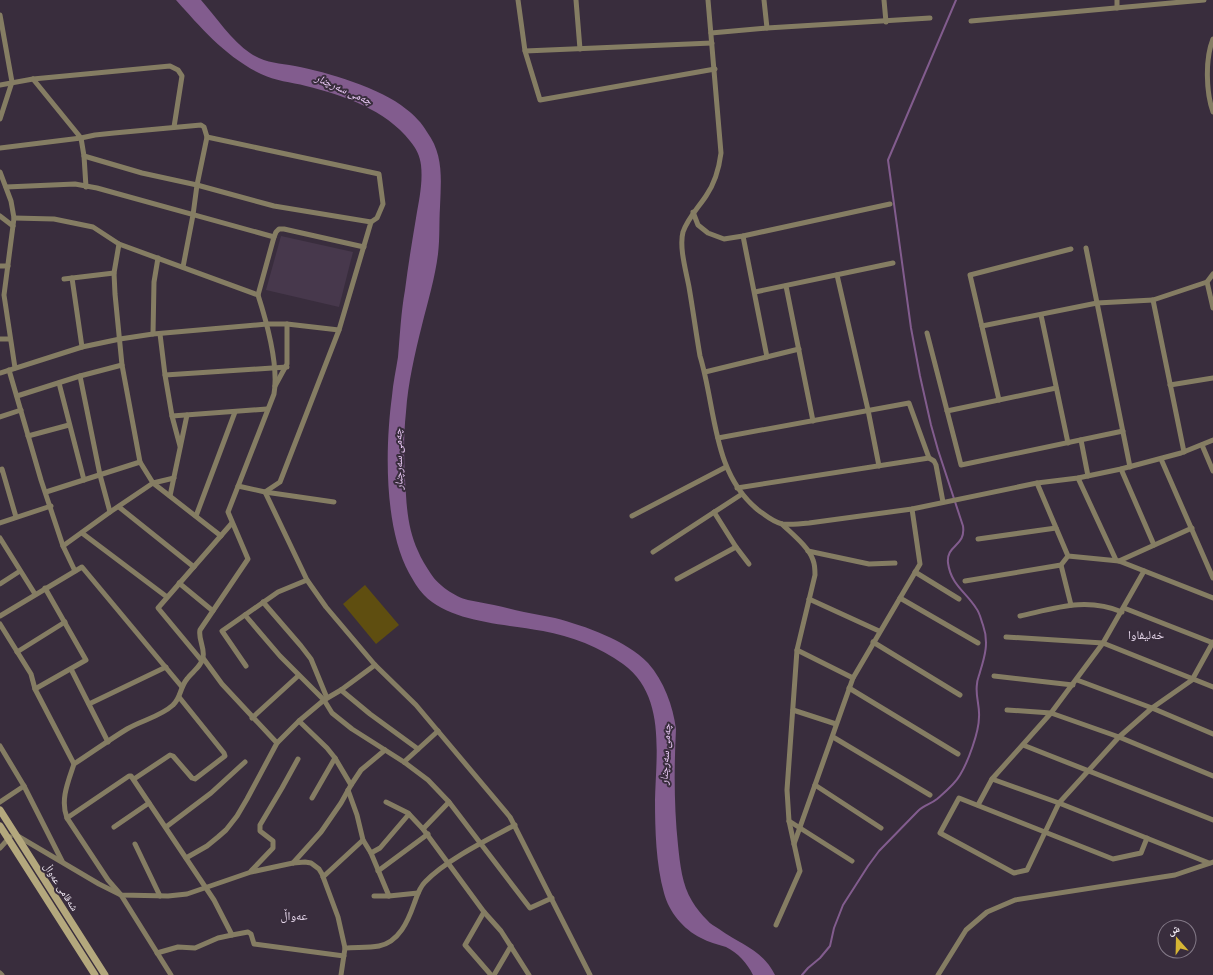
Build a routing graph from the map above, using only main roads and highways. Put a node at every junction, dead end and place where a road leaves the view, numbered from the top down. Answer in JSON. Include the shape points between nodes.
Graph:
{"nodes":[{"id":1,"x":0,"y":810,"type":"edge"},
{"id":2,"x":0,"y":826,"type":"edge"},
{"id":3,"x":95,"y":975,"type":"edge"},
{"id":4,"x":105,"y":975,"type":"edge"}],
"edges":[{"from":1,"to":4,"type":"main road","name":"شەقامی عەواڵ"},
{"from":2,"to":3,"type":"main road","name":"شەقامی عەواڵ"}]}
